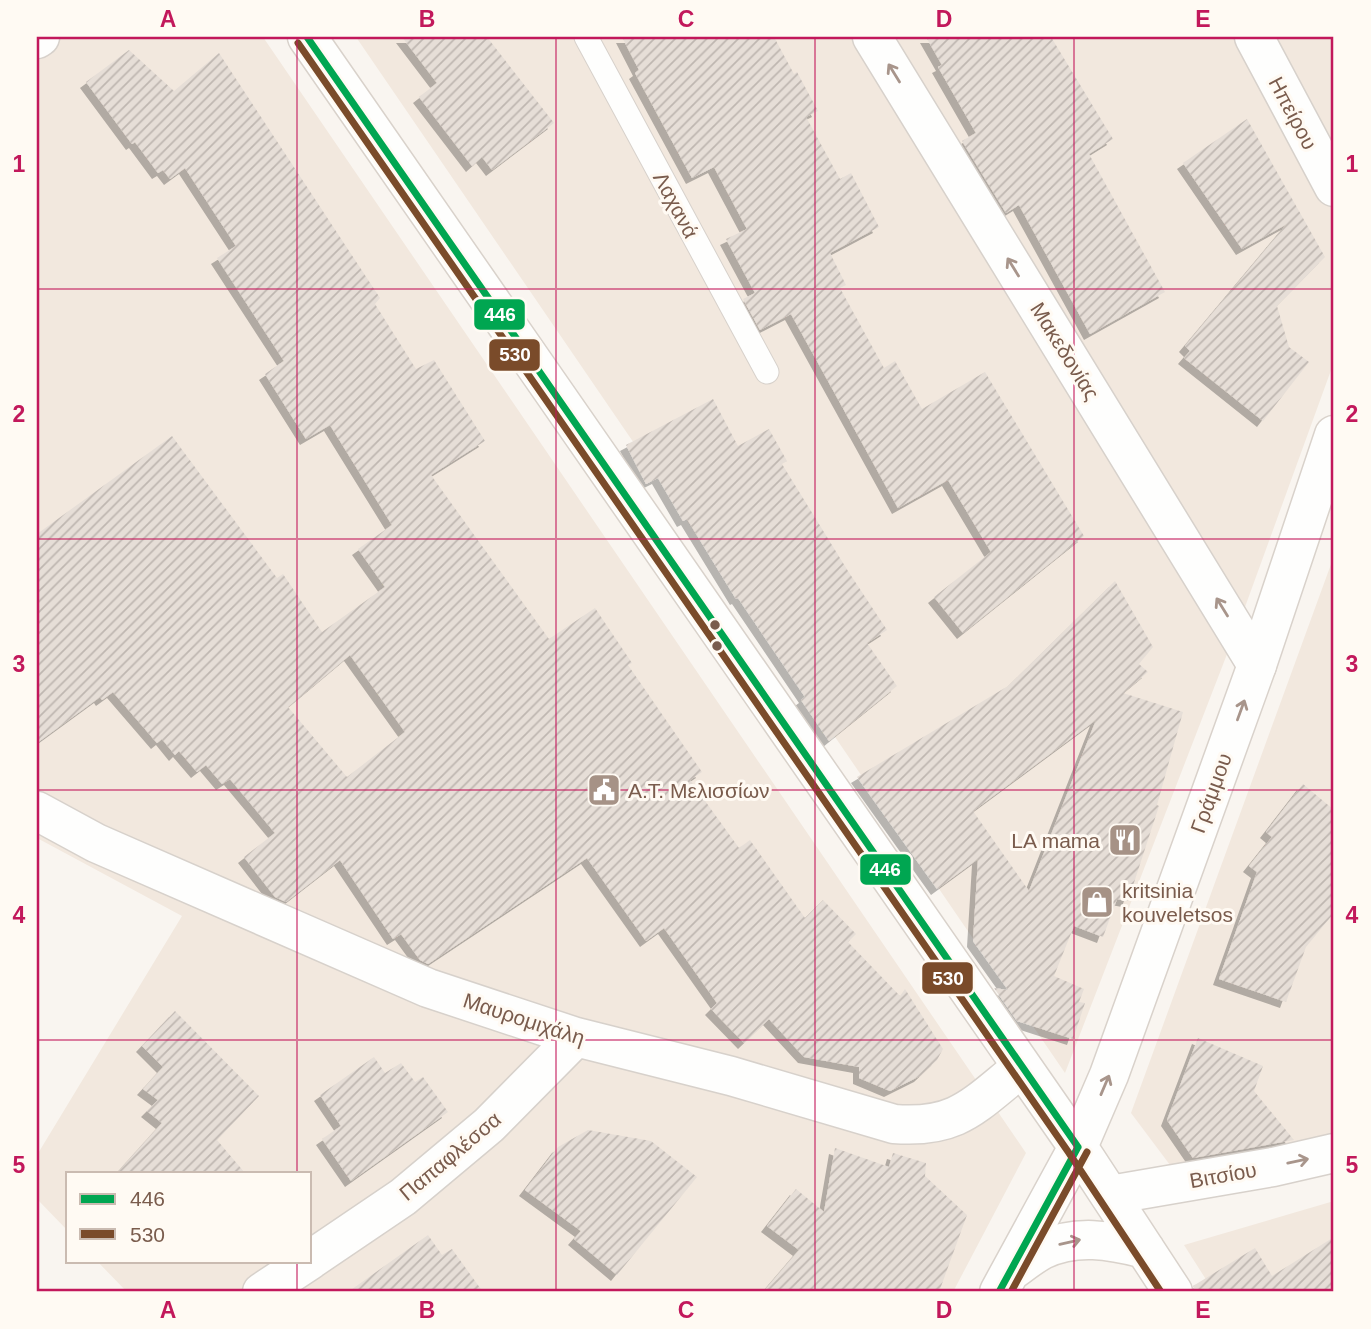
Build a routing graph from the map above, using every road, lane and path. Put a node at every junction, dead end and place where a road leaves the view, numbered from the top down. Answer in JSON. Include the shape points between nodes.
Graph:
{"nodes":[{"id":1,"x":307,"y":37,"type":"edge"},
{"id":2,"x":586,"y":37,"type":"edge"},
{"id":3,"x":872,"y":37,"type":"edge"},
{"id":4,"x":1254,"y":37,"type":"edge"},
{"id":5,"x":1334,"y":187,"type":"edge"},
{"id":6,"x":767,"y":372,"type":"dead end"},
{"id":7,"x":1334,"y":435,"type":"edge"},
{"id":8,"x":1257,"y":665,"type":"junction"},
{"id":9,"x":37,"y":811,"type":"edge"},
{"id":10,"x":576,"y":1037,"type":"junction"},
{"id":11,"x":1021,"y":1068,"type":"junction"},
{"id":12,"x":1078,"y":1147,"type":"junction"},
{"id":13,"x":1334,"y":1153,"type":"edge"},
{"id":14,"x":1111,"y":1195,"type":"junction"},
{"id":15,"x":1145,"y":1248,"type":"junction"},
{"id":16,"x":312,"y":1258,"type":"edge"},
{"id":17,"x":306,"y":1262,"type":"edge"},
{"id":18,"x":1004,"y":1282,"type":"edge"},
{"id":19,"x":262,"y":1292,"type":"edge"},
{"id":20,"x":1173,"y":1292,"type":"edge"}],
"edges":[{"from":1,"to":11,"type":"street"},
{"from":2,"to":6,"type":"lane","name":"Λαχανά"},
{"from":8,"to":3,"type":"street","name":"Μακεδονίας","one_way":true},
{"from":4,"to":5,"type":"street","name":"Ηπείρου"},
{"from":7,"to":8,"type":"street","name":"Γράμμου"},
{"from":12,"to":8,"type":"street","name":"Γράμμου","one_way":true,"via":[[1109,1075]]},
{"from":9,"to":10,"type":"street","name":"Μαυρομιχάλη","via":[[96,844],[428,988]]},
{"from":10,"to":11,"type":"street","name":"Μαυρομιχάλη","via":[[894,1124],[920,1126],[946,1122],[969,1110]]},
{"from":10,"to":16,"type":"street","name":"Παπαφλέσσα","via":[[489,1125],[413,1189]]},
{"from":11,"to":12,"type":"street"},
{"from":12,"to":14,"type":"street"},
{"from":12,"to":18,"type":"street","name":"Γράμμου"},
{"from":14,"to":13,"type":"street","name":"Βιτσίου","one_way":true},
{"from":14,"to":15,"type":"street"},
{"from":18,"to":15,"type":"street","one_way":true,"via":[[1043,1250],[1076,1240],[1109,1240]]},
{"from":15,"to":20,"type":"street"},
{"from":17,"to":19,"type":"street","name":"Παπαφλέσσα"}]}
